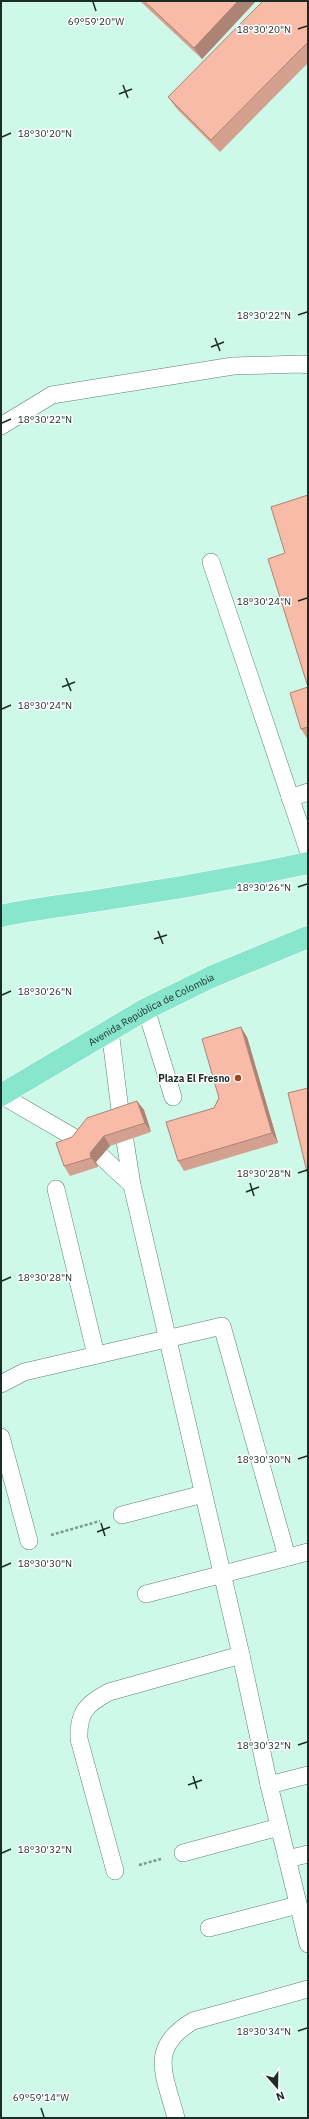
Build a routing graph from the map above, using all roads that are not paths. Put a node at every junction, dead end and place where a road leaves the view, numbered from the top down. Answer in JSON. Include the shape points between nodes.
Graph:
{"nodes":[{"id":1,"x":308,"y":365,"type":"edge"},
{"id":2,"x":1,"y":426,"type":"edge"},
{"id":3,"x":211,"y":562,"type":"dead end"},
{"id":4,"x":308,"y":792,"type":"edge"},
{"id":5,"x":290,"y":798,"type":"junction"},
{"id":6,"x":304,"y":822,"type":"edge"},
{"id":7,"x":308,"y":850,"type":"edge"},
{"id":8,"x":308,"y":863,"type":"edge"},
{"id":9,"x":1,"y":916,"type":"edge"},
{"id":10,"x":308,"y":937,"type":"edge"},
{"id":11,"x":146,"y":1009,"type":"junction"},
{"id":12,"x":110,"y":1030,"type":"junction"},
{"id":13,"x":1,"y":1095,"type":"edge"},
{"id":14,"x":173,"y":1097,"type":"dead end"},
{"id":15,"x":121,"y":1118,"type":"edge"},
{"id":16,"x":125,"y":1141,"type":"edge"},
{"id":17,"x":82,"y":1142,"type":"edge"},
{"id":18,"x":101,"y":1156,"type":"dead end"},
{"id":19,"x":132,"y":1185,"type":"junction"},
{"id":20,"x":56,"y":1189,"type":"dead end"},
{"id":21,"x":167,"y":1338,"type":"junction"},
{"id":22,"x":96,"y":1355,"type":"junction"},
{"id":23,"x":1,"y":1384,"type":"edge"},
{"id":24,"x":1,"y":1437,"type":"edge"},
{"id":25,"x":203,"y":1494,"type":"junction"},
{"id":26,"x":122,"y":1515,"type":"road end"},
{"id":27,"x":29,"y":1541,"type":"road end"},
{"id":28,"x":308,"y":1552,"type":"edge"},
{"id":29,"x":287,"y":1557,"type":"junction"},
{"id":30,"x":222,"y":1574,"type":"junction"},
{"id":31,"x":146,"y":1594,"type":"dead end"},
{"id":32,"x":242,"y":1655,"type":"junction"},
{"id":33,"x":308,"y":1775,"type":"edge"},
{"id":34,"x":269,"y":1785,"type":"junction"},
{"id":35,"x":279,"y":1826,"type":"junction"},
{"id":36,"x":183,"y":1853,"type":"road end"},
{"id":37,"x":308,"y":1854,"type":"edge"},
{"id":38,"x":287,"y":1859,"type":"junction"},
{"id":39,"x":115,"y":1871,"type":"road end"},
{"id":40,"x":302,"y":1911,"type":"edge"},
{"id":41,"x":209,"y":1928,"type":"dead end"},
{"id":42,"x":308,"y":1944,"type":"edge"},
{"id":43,"x":308,"y":1988,"type":"edge"},
{"id":44,"x":176,"y":2118,"type":"edge"}],
"edges":[{"from":1,"to":2,"type":"lane","via":[[233,366],[52,394]]},
{"from":3,"to":5,"type":"lane"},
{"from":4,"to":5,"type":"lane"},
{"from":5,"to":6,"type":"lane"},
{"from":6,"to":7,"type":"lane"},
{"from":8,"to":9,"type":"main road","via":[[228,879]]},
{"from":10,"to":11,"type":"main road","name":"Avenida República de Colombia","via":[[211,977]]},
{"from":11,"to":12,"type":"main road","name":"Avenida República de Colombia"},
{"from":11,"to":14,"type":"lane"},
{"from":12,"to":13,"type":"main road","name":"Avenida República de Colombia"},
{"from":12,"to":15,"type":"lane"},
{"from":13,"to":17,"type":"lane"},
{"from":16,"to":19,"type":"lane"},
{"from":18,"to":19,"type":"lane"},
{"from":19,"to":21,"type":"lane"},
{"from":20,"to":22,"type":"lane"},
{"from":21,"to":22,"type":"lane"},
{"from":21,"to":25,"type":"lane"},
{"from":21,"to":29,"type":"lane","via":[[222,1326]]},
{"from":22,"to":23,"type":"lane","via":[[24,1372]]},
{"from":24,"to":27,"type":"lane"},
{"from":25,"to":26,"type":"lane"},
{"from":25,"to":30,"type":"lane"},
{"from":28,"to":29,"type":"lane"},
{"from":29,"to":30,"type":"lane"},
{"from":30,"to":31,"type":"lane"},
{"from":30,"to":32,"type":"lane"},
{"from":32,"to":34,"type":"lane"},
{"from":32,"to":39,"type":"lane","via":[[109,1692],[94,1700],[83,1712],[78,1724],[79,1739]]},
{"from":33,"to":34,"type":"lane"},
{"from":34,"to":35,"type":"lane"},
{"from":35,"to":36,"type":"lane"},
{"from":35,"to":38,"type":"lane"},
{"from":37,"to":38,"type":"lane"},
{"from":38,"to":40,"type":"lane"},
{"from":40,"to":41,"type":"lane"},
{"from":40,"to":42,"type":"lane"},
{"from":43,"to":44,"type":"lane","via":[[193,2020],[178,2029],[168,2043],[163,2058]]}]}
